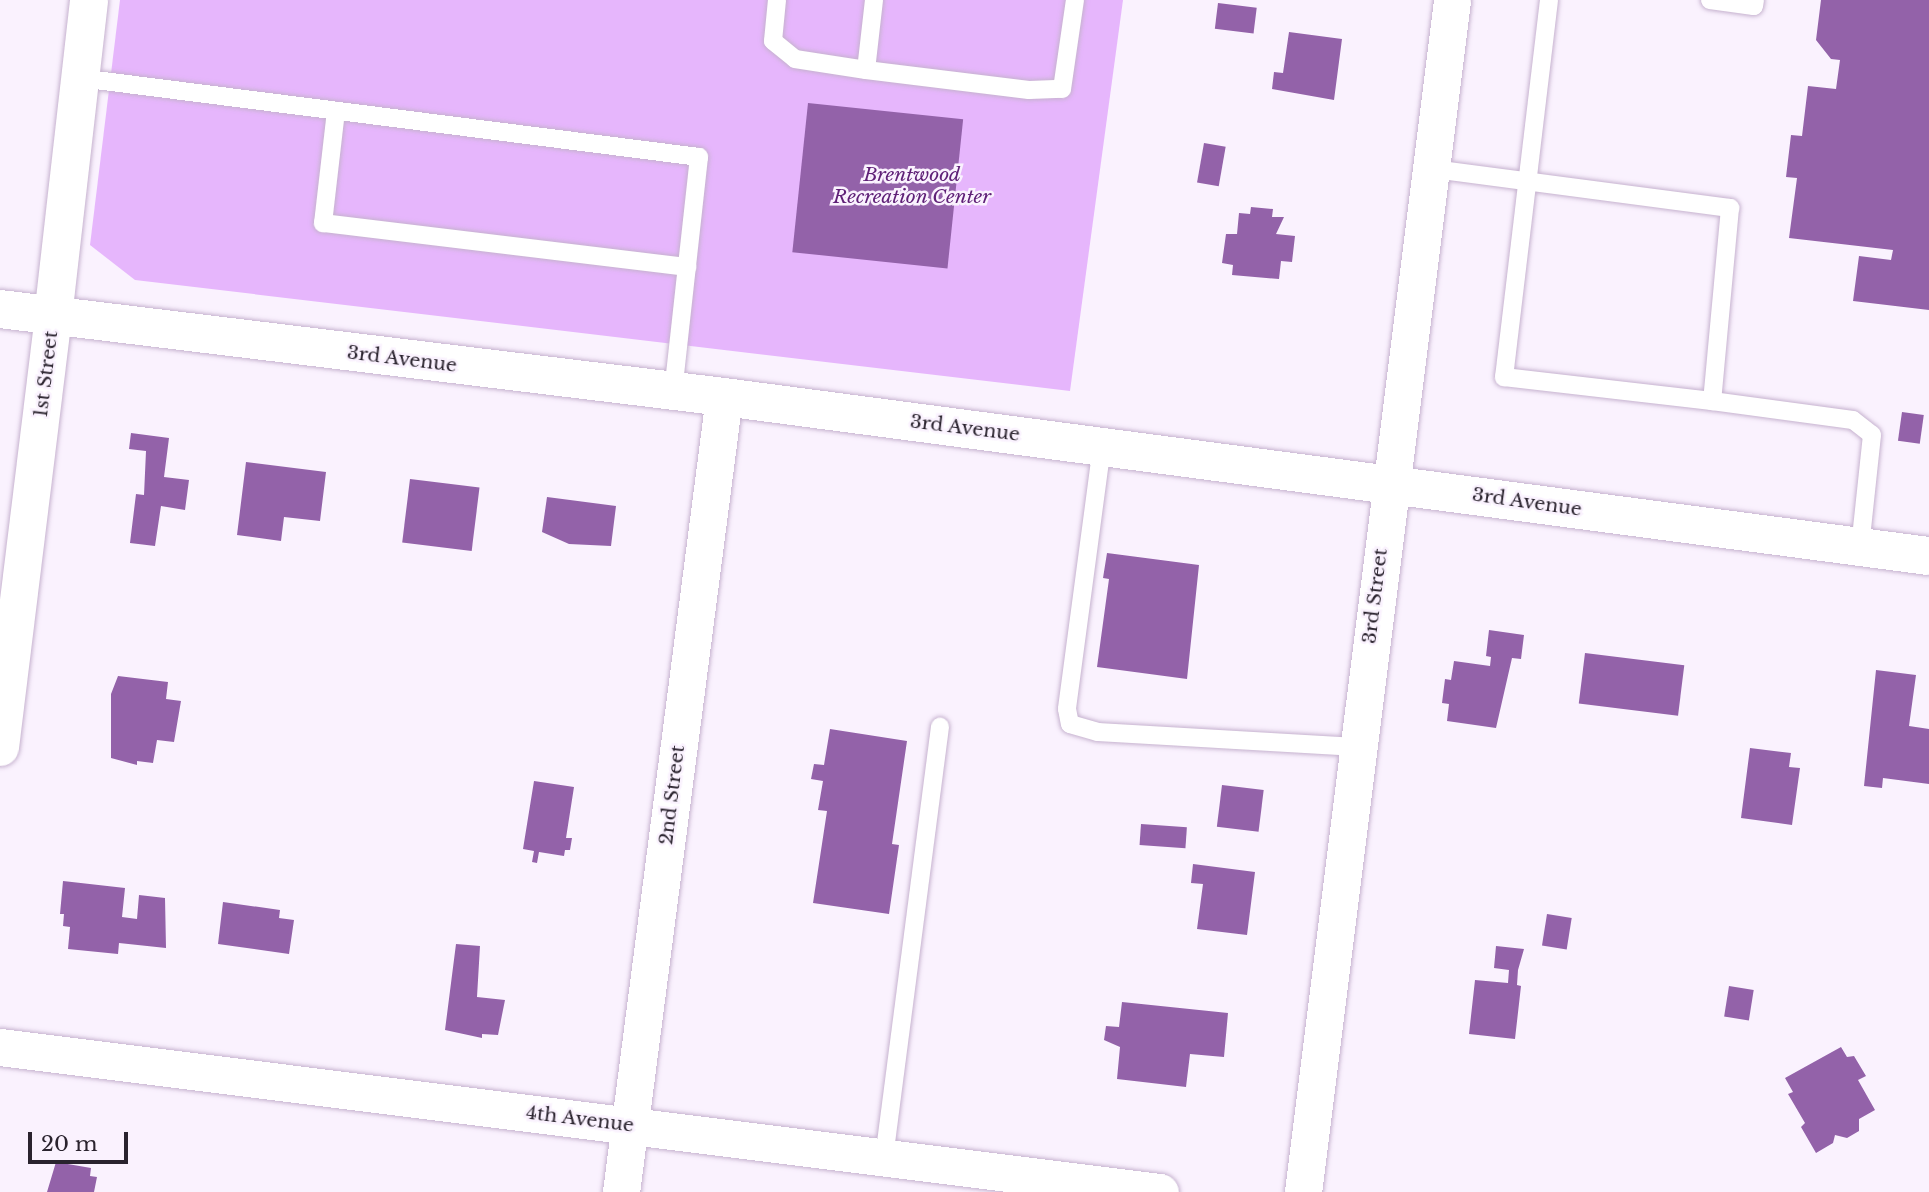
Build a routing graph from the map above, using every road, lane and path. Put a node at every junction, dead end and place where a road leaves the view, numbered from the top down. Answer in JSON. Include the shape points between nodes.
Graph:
{"nodes":[{"id":1,"x":89,"y":0,"type":"edge"},
{"id":2,"x":778,"y":0,"type":"edge"},
{"id":3,"x":874,"y":0,"type":"edge"},
{"id":4,"x":1075,"y":0,"type":"edge"},
{"id":5,"x":1452,"y":0,"type":"edge"},
{"id":6,"x":1549,"y":0,"type":"edge"},
{"id":7,"x":1710,"y":0,"type":"edge"},
{"id":8,"x":1755,"y":0,"type":"edge"},
{"id":9,"x":866,"y":70,"type":"junction"},
{"id":10,"x":80,"y":78,"type":"junction"},
{"id":11,"x":336,"y":110,"type":"junction"},
{"id":12,"x":1434,"y":169,"type":"junction"},
{"id":13,"x":1527,"y":182,"type":"junction"},
{"id":14,"x":687,"y":267,"type":"junction"},
{"id":15,"x":0,"y":309,"type":"edge"},
{"id":16,"x":52,"y":317,"type":"junction"},
{"id":17,"x":673,"y":391,"type":"junction"},
{"id":18,"x":724,"y":397,"type":"junction"},
{"id":19,"x":1712,"y":401,"type":"junction"},
{"id":20,"x":1101,"y":446,"type":"junction"},
{"id":21,"x":1388,"y":483,"type":"junction"},
{"id":22,"x":1860,"y":548,"type":"junction"},
{"id":23,"x":1929,"y":556,"type":"edge"},
{"id":24,"x":940,"y":727,"type":"dead end"},
{"id":25,"x":0,"y":747,"type":"edge"},
{"id":26,"x":1357,"y":747,"type":"junction"},
{"id":27,"x":0,"y":1047,"type":"edge"},
{"id":28,"x":630,"y":1125,"type":"junction"},
{"id":29,"x":884,"y":1158,"type":"junction"},
{"id":30,"x":621,"y":1192,"type":"edge"},
{"id":31,"x":1160,"y":1192,"type":"edge"},
{"id":32,"x":1303,"y":1192,"type":"edge"}],
"edges":[{"from":1,"to":10,"type":"street","name":"1st Street"},
{"from":2,"to":9,"type":"lane","via":[[772,41],[795,59]]},
{"from":3,"to":9,"type":"lane"},
{"from":4,"to":9,"type":"lane","via":[[1062,89],[1029,90]]},
{"from":5,"to":12,"type":"street","name":"3rd Street"},
{"from":6,"to":13,"type":"lane"},
{"from":7,"to":8,"type":"lane","via":[[1754,6]]},
{"from":10,"to":11,"type":"lane"},
{"from":10,"to":16,"type":"street","name":"1st Street"},
{"from":11,"to":14,"type":"lane","via":[[699,157]]},
{"from":11,"to":14,"type":"lane","via":[[323,223]]},
{"from":12,"to":13,"type":"lane"},
{"from":12,"to":21,"type":"street","name":"3rd Street"},
{"from":13,"to":19,"type":"lane","via":[[1730,208]]},
{"from":13,"to":19,"type":"lane","via":[[1504,377]]},
{"from":14,"to":17,"type":"lane"},
{"from":15,"to":16,"type":"street","name":"3rd Avenue"},
{"from":16,"to":17,"type":"street","name":"3rd Avenue"},
{"from":16,"to":25,"type":"street","name":"1st Street"},
{"from":17,"to":18,"type":"street","name":"3rd Avenue"},
{"from":18,"to":20,"type":"street","name":"3rd Avenue"},
{"from":18,"to":28,"type":"street","name":"2nd Street"},
{"from":19,"to":22,"type":"lane","via":[[1853,419],[1872,435]]},
{"from":20,"to":21,"type":"street","name":"3rd Avenue"},
{"from":20,"to":26,"type":"lane","via":[[1067,709],[1070,724],[1098,732]]},
{"from":21,"to":22,"type":"street","name":"3rd Avenue"},
{"from":21,"to":26,"type":"street","name":"3rd Street"},
{"from":22,"to":23,"type":"street","name":"3rd Avenue"},
{"from":24,"to":29,"type":"lane"},
{"from":26,"to":32,"type":"street","name":"3rd Street"},
{"from":27,"to":28,"type":"street","name":"4th Avenue"},
{"from":28,"to":29,"type":"street","name":"4th Avenue"},
{"from":28,"to":30,"type":"street","name":"2nd Street"},
{"from":29,"to":31,"type":"street","name":"4th Avenue"}]}
